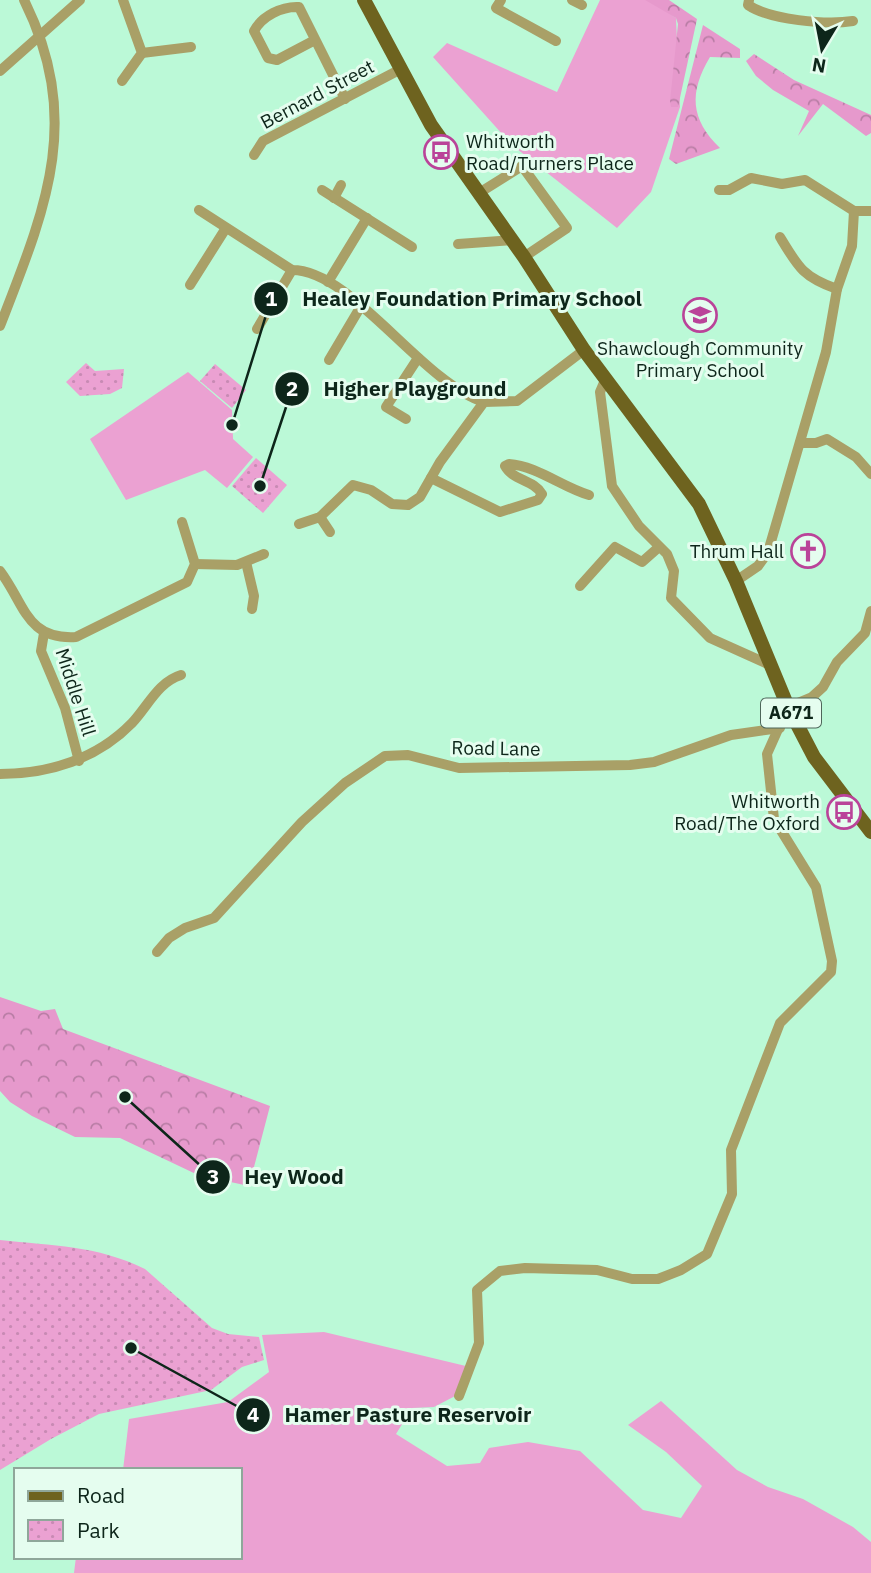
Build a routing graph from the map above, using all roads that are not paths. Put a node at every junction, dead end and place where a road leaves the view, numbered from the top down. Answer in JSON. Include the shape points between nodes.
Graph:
{"nodes":[{"id":1,"x":24,"y":0,"type":"edge"},
{"id":2,"x":80,"y":0,"type":"edge"},
{"id":3,"x":123,"y":0,"type":"edge"},
{"id":4,"x":365,"y":0,"type":"edge"},
{"id":5,"x":501,"y":0,"type":"edge"},
{"id":6,"x":749,"y":0,"type":"edge"},
{"id":7,"x":853,"y":21,"type":"dead end"},
{"id":8,"x":42,"y":36,"type":"junction"},
{"id":9,"x":315,"y":40,"type":"junction"},
{"id":10,"x":556,"y":41,"type":"dead end"},
{"id":11,"x":191,"y":47,"type":"dead end"},
{"id":12,"x":142,"y":53,"type":"junction"},
{"id":13,"x":401,"y":69,"type":"junction"},
{"id":14,"x":0,"y":71,"type":"edge"},
{"id":15,"x":122,"y":81,"type":"dead end"},
{"id":16,"x":345,"y":99,"type":"junction"},
{"id":17,"x":254,"y":155,"type":"dead end"},
{"id":18,"x":341,"y":185,"type":"dead end"},
{"id":19,"x":322,"y":190,"type":"dead end"},
{"id":20,"x":479,"y":193,"type":"junction"},
{"id":21,"x":727,"y":193,"type":"dead end"},
{"id":22,"x":334,"y":198,"type":"junction"},
{"id":23,"x":199,"y":210,"type":"dead end"},
{"id":24,"x":854,"y":211,"type":"junction"},
{"id":25,"x":871,"y":211,"type":"edge"},
{"id":26,"x":367,"y":218,"type":"junction"},
{"id":27,"x":226,"y":228,"type":"junction"},
{"id":28,"x":780,"y":237,"type":"dead end"},
{"id":29,"x":513,"y":240,"type":"junction"},
{"id":30,"x":458,"y":244,"type":"dead end"},
{"id":31,"x":412,"y":247,"type":"dead end"},
{"id":32,"x":524,"y":257,"type":"junction"},
{"id":33,"x":292,"y":270,"type":"junction"},
{"id":34,"x":328,"y":282,"type":"junction"},
{"id":35,"x":190,"y":285,"type":"dead end"},
{"id":36,"x":837,"y":289,"type":"junction"},
{"id":37,"x":362,"y":306,"type":"junction"},
{"id":38,"x":0,"y":327,"type":"edge"},
{"id":39,"x":257,"y":329,"type":"dead end"},
{"id":40,"x":584,"y":350,"type":"junction"},
{"id":41,"x":418,"y":358,"type":"junction"},
{"id":42,"x":329,"y":359,"type":"dead end"},
{"id":43,"x":606,"y":378,"type":"junction"},
{"id":44,"x":484,"y":402,"type":"junction"},
{"id":45,"x":406,"y":419,"type":"dead end"},
{"id":46,"x":800,"y":443,"type":"junction"},
{"id":47,"x":871,"y":474,"type":"edge"},
{"id":48,"x":431,"y":478,"type":"junction"},
{"id":49,"x":589,"y":495,"type":"dead end"},
{"id":50,"x":320,"y":517,"type":"junction"},
{"id":51,"x":183,"y":523,"type":"dead end"},
{"id":52,"x":299,"y":524,"type":"dead end"},
{"id":53,"x":330,"y":532,"type":"dead end"},
{"id":54,"x":659,"y":547,"type":"junction"},
{"id":55,"x":264,"y":554,"type":"dead end"},
{"id":56,"x":246,"y":562,"type":"junction"},
{"id":57,"x":195,"y":564,"type":"junction"},
{"id":58,"x":0,"y":571,"type":"edge"},
{"id":59,"x":736,"y":581,"type":"junction"},
{"id":60,"x":580,"y":586,"type":"dead end"},
{"id":61,"x":252,"y":609,"type":"dead end"},
{"id":62,"x":871,"y":611,"type":"edge"},
{"id":63,"x":44,"y":634,"type":"junction"},
{"id":64,"x":770,"y":665,"type":"junction"},
{"id":65,"x":181,"y":675,"type":"dead end"},
{"id":66,"x":788,"y":707,"type":"junction"},
{"id":67,"x":780,"y":728,"type":"junction"},
{"id":68,"x":79,"y":761,"type":"junction"},
{"id":69,"x":0,"y":774,"type":"edge"},
{"id":70,"x":871,"y":832,"type":"edge"},
{"id":71,"x":156,"y":952,"type":"dead end"},
{"id":72,"x":459,"y":1396,"type":"dead end"}],
"edges":[{"from":1,"to":8,"type":"street"},
{"from":2,"to":8,"type":"street"},
{"from":3,"to":12,"type":"street"},
{"from":4,"to":13,"type":"main road","number":"A671"},
{"from":5,"to":10,"type":"street","via":[[496,8]]},
{"from":6,"to":7,"type":"street","via":[[748,5],[759,13]]},
{"from":8,"to":14,"type":"street"},
{"from":8,"to":38,"type":"street","via":[[55,136],[50,179],[41,222]]},
{"from":9,"to":9,"type":"street","via":[[277,60],[268,58],[254,31],[259,21],[288,6],[299,8]]},
{"from":9,"to":16,"type":"street"},
{"from":11,"to":12,"type":"street"},
{"from":12,"to":15,"type":"street"},
{"from":13,"to":16,"type":"street","name":"Bernard Street"},
{"from":13,"to":20,"type":"main road","number":"A671","via":[[431,125]]},
{"from":16,"to":17,"type":"street","name":"Bernard Street","via":[[263,141]]},
{"from":18,"to":22,"type":"street"},
{"from":19,"to":22,"type":"street"},
{"from":20,"to":29,"type":"main road","number":"A671"},
{"from":20,"to":32,"type":"street","via":[[522,166],[566,228]]},
{"from":21,"to":24,"type":"street","via":[[751,178],[782,184],[806,180]]},
{"from":22,"to":26,"type":"street"},
{"from":23,"to":27,"type":"street"},
{"from":24,"to":25,"type":"street"},
{"from":24,"to":36,"type":"street","via":[[852,246]]},
{"from":26,"to":31,"type":"street"},
{"from":26,"to":34,"type":"street"},
{"from":27,"to":33,"type":"street"},
{"from":27,"to":35,"type":"street"},
{"from":28,"to":36,"type":"street","via":[[801,271]]},
{"from":29,"to":30,"type":"street"},
{"from":29,"to":32,"type":"main road","number":"A671"},
{"from":32,"to":40,"type":"main road","number":"A671"},
{"from":33,"to":34,"type":"street","via":[[305,270]]},
{"from":33,"to":39,"type":"street"},
{"from":34,"to":37,"type":"street"},
{"from":36,"to":46,"type":"street","via":[[826,352]]},
{"from":37,"to":41,"type":"street"},
{"from":37,"to":42,"type":"street"},
{"from":40,"to":43,"type":"main road","number":"A671"},
{"from":40,"to":44,"type":"street","via":[[517,401]]},
{"from":41,"to":44,"type":"street","via":[[453,388]]},
{"from":41,"to":45,"type":"street","via":[[386,407]]},
{"from":43,"to":54,"type":"street","via":[[600,392],[612,486]]},
{"from":43,"to":59,"type":"main road","number":"A671","via":[[699,504]]},
{"from":44,"to":48,"type":"street"},
{"from":46,"to":47,"type":"street","via":[[827,439],[856,457]]},
{"from":46,"to":59,"type":"street","via":[[768,552],[758,566]]},
{"from":48,"to":49,"type":"street","via":[[500,512],[542,494],[537,486],[509,473],[505,466],[509,464]]},
{"from":48,"to":50,"type":"street","via":[[420,497],[408,505],[392,504],[353,485]]},
{"from":50,"to":52,"type":"street"},
{"from":50,"to":53,"type":"street"},
{"from":51,"to":57,"type":"street"},
{"from":54,"to":60,"type":"street","via":[[642,562],[615,547]]},
{"from":54,"to":64,"type":"street","via":[[674,571],[671,598],[703,633]]},
{"from":55,"to":56,"type":"street"},
{"from":56,"to":57,"type":"street"},
{"from":56,"to":61,"type":"street","via":[[254,596]]},
{"from":57,"to":63,"type":"street","via":[[187,582],[76,637]]},
{"from":58,"to":63,"type":"street","via":[[31,623]]},
{"from":59,"to":64,"type":"main road","number":"A671"},
{"from":62,"to":66,"type":"street","via":[[865,633],[837,662],[823,687]]},
{"from":63,"to":68,"type":"street","name":"Middle Hill","via":[[41,651],[65,708]]},
{"from":64,"to":66,"type":"main road","number":"A671"},
{"from":65,"to":68,"type":"street","via":[[168,679],[132,723]]},
{"from":66,"to":67,"type":"street"},
{"from":66,"to":70,"type":"main road","number":"A671","via":[[814,757]]},
{"from":67,"to":71,"type":"street","name":"Road Lane","via":[[731,735],[654,762],[630,765],[459,768],[408,755],[385,756],[302,822],[214,918],[185,928]]},
{"from":67,"to":72,"type":"street","via":[[767,754],[774,819],[816,887],[831,972],[780,1023],[732,1150],[732,1194],[715,1240],[707,1254],[658,1279],[545,1267],[500,1271],[477,1290],[479,1343]]},
{"from":68,"to":69,"type":"street","via":[[26,774]]}]}
